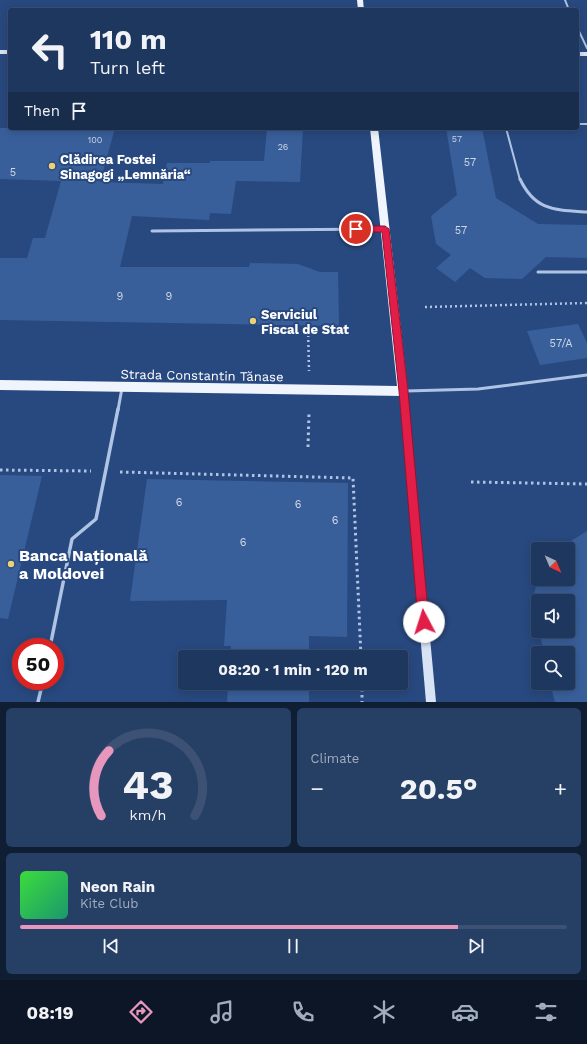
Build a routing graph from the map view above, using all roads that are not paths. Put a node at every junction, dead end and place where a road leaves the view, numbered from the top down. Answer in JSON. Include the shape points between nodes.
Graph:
{"nodes":[{"id":1,"x":579,"y":31,"type":"edge"},
{"id":2,"x":587,"y":48,"type":"edge"},
{"id":3,"x":374,"y":130,"type":"edge"},
{"id":4,"x":507,"y":130,"type":"edge"},
{"id":5,"x":587,"y":212,"type":"edge"},
{"id":6,"x":385,"y":229,"type":"junction"},
{"id":7,"x":152,"y":231,"type":"dead end"},
{"id":8,"x":538,"y":272,"type":"dead end"},
{"id":9,"x":587,"y":272,"type":"edge"},
{"id":10,"x":587,"y":375,"type":"edge"},
{"id":11,"x":0,"y":385,"type":"edge"},
{"id":12,"x":122,"y":388,"type":"junction"},
{"id":13,"x":403,"y":391,"type":"junction"},
{"id":14,"x":52,"y":638,"type":"edge"},
{"id":15,"x":41,"y":690,"type":"edge"},
{"id":16,"x":38,"y":702,"type":"edge"},
{"id":17,"x":431,"y":702,"type":"edge"}],
"edges":[{"from":1,"to":2,"type":"lane"},
{"from":3,"to":6,"type":"main road"},
{"from":4,"to":5,"type":"lane","via":[[521,185],[532,199],[559,211]]},
{"from":6,"to":7,"type":"lane"},
{"from":6,"to":13,"type":"main road"},
{"from":8,"to":9,"type":"lane"},
{"from":10,"to":13,"type":"lane","via":[[478,389]]},
{"from":11,"to":12,"type":"main road","name":"Strada Constantin Tănase"},
{"from":12,"to":13,"type":"main road","name":"Strada Constantin Tănase"},
{"from":12,"to":14,"type":"lane","via":[[96,519],[72,539]]},
{"from":13,"to":17,"type":"main road"},
{"from":15,"to":16,"type":"lane"}]}
